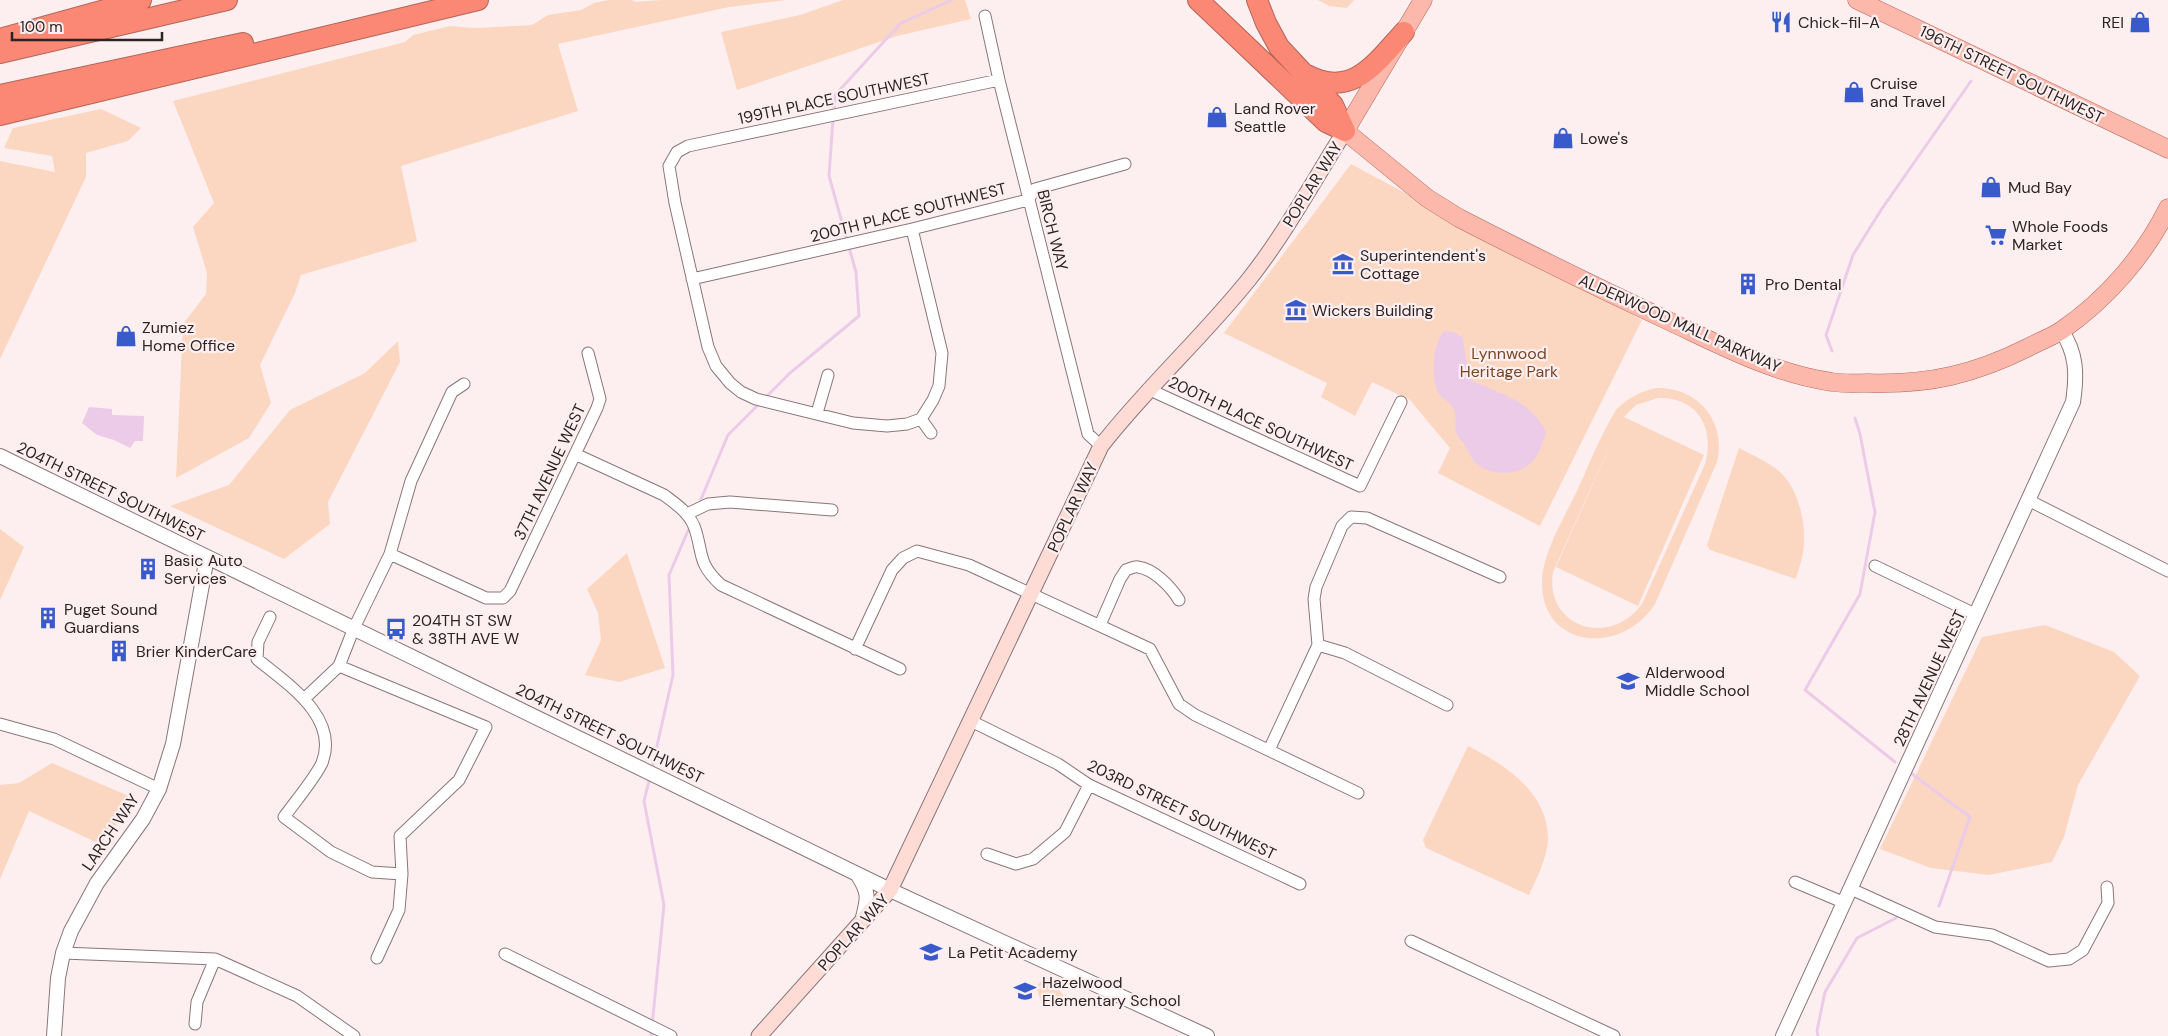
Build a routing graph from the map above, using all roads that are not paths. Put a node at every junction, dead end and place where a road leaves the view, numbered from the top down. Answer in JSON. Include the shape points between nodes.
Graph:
{"nodes":[{"id":1,"x":141,"y":0,"type":"edge"},
{"id":2,"x":227,"y":0,"type":"edge"},
{"id":3,"x":465,"y":0,"type":"edge"},
{"id":4,"x":478,"y":0,"type":"edge"},
{"id":5,"x":1198,"y":0,"type":"edge"},
{"id":6,"x":1257,"y":0,"type":"edge"},
{"id":7,"x":1423,"y":0,"type":"edge"},
{"id":8,"x":1857,"y":0,"type":"edge"},
{"id":9,"x":985,"y":16,"type":"dead end"},
{"id":10,"x":1404,"y":32,"type":"junction"},
{"id":11,"x":0,"y":39,"type":"edge"},
{"id":12,"x":20,"y":50,"type":"junction"},
{"id":13,"x":0,"y":53,"type":"edge"},
{"id":14,"x":0,"y":60,"type":"edge"},
{"id":15,"x":1303,"y":73,"type":"junction"},
{"id":16,"x":998,"y":80,"type":"junction"},
{"id":17,"x":0,"y":95,"type":"edge"},
{"id":18,"x":0,"y":115,"type":"edge"},
{"id":19,"x":1345,"y":131,"type":"junction"},
{"id":20,"x":2168,"y":149,"type":"edge"},
{"id":21,"x":1125,"y":164,"type":"dead end"},
{"id":22,"x":1028,"y":200,"type":"junction"},
{"id":23,"x":2168,"y":208,"type":"edge"},
{"id":24,"x":912,"y":229,"type":"junction"},
{"id":25,"x":692,"y":279,"type":"junction"},
{"id":26,"x":2062,"y":330,"type":"junction"},
{"id":27,"x":588,"y":353,"type":"dead end"},
{"id":28,"x":828,"y":375,"type":"dead end"},
{"id":29,"x":464,"y":384,"type":"dead end"},
{"id":30,"x":1148,"y":389,"type":"junction"},
{"id":31,"x":1401,"y":402,"type":"dead end"},
{"id":32,"x":817,"y":413,"type":"junction"},
{"id":33,"x":920,"y":419,"type":"junction"},
{"id":34,"x":931,"y":433,"type":"dead end"},
{"id":35,"x":1101,"y":446,"type":"junction"},
{"id":36,"x":575,"y":454,"type":"junction"},
{"id":37,"x":0,"y":456,"type":"edge"},
{"id":38,"x":2028,"y":500,"type":"junction"},
{"id":39,"x":832,"y":510,"type":"dead end"},
{"id":40,"x":687,"y":514,"type":"junction"},
{"id":41,"x":390,"y":554,"type":"junction"},
{"id":42,"x":207,"y":557,"type":"junction"},
{"id":43,"x":1875,"y":566,"type":"dead end"},
{"id":44,"x":2168,"y":571,"type":"edge"},
{"id":45,"x":1500,"y":577,"type":"dead end"},
{"id":46,"x":1032,"y":593,"type":"junction"},
{"id":47,"x":1179,"y":600,"type":"dead end"},
{"id":48,"x":1977,"y":615,"type":"junction"},
{"id":49,"x":270,"y":616,"type":"dead end"},
{"id":50,"x":1100,"y":625,"type":"junction"},
{"id":51,"x":354,"y":628,"type":"junction"},
{"id":52,"x":1318,"y":645,"type":"junction"},
{"id":53,"x":855,"y":649,"type":"junction"},
{"id":54,"x":339,"y":666,"type":"junction"},
{"id":55,"x":900,"y":669,"type":"dead end"},
{"id":56,"x":304,"y":698,"type":"junction"},
{"id":57,"x":1447,"y":705,"type":"dead end"},
{"id":58,"x":971,"y":721,"type":"junction"},
{"id":59,"x":0,"y":724,"type":"edge"},
{"id":60,"x":1269,"y":750,"type":"junction"},
{"id":61,"x":1090,"y":785,"type":"junction"},
{"id":62,"x":159,"y":789,"type":"junction"},
{"id":63,"x":1358,"y":792,"type":"dead end"},
{"id":64,"x":987,"y":854,"type":"dead end"},
{"id":65,"x":856,"y":873,"type":"junction"},
{"id":66,"x":402,"y":874,"type":"junction"},
{"id":67,"x":1796,"y":882,"type":"dead end"},
{"id":68,"x":1300,"y":884,"type":"dead end"},
{"id":69,"x":2107,"y":887,"type":"dead end"},
{"id":70,"x":1851,"y":889,"type":"junction"},
{"id":71,"x":890,"y":890,"type":"junction"},
{"id":72,"x":1845,"y":903,"type":"junction"},
{"id":73,"x":862,"y":921,"type":"junction"},
{"id":74,"x":1411,"y":941,"type":"dead end"},
{"id":75,"x":63,"y":953,"type":"junction"},
{"id":76,"x":505,"y":954,"type":"dead end"},
{"id":77,"x":377,"y":958,"type":"dead end"},
{"id":78,"x":215,"y":959,"type":"junction"},
{"id":79,"x":195,"y":1024,"type":"dead end"},
{"id":80,"x":338,"y":1032,"type":"edge"},
{"id":81,"x":54,"y":1036,"type":"edge"},
{"id":82,"x":354,"y":1036,"type":"edge"},
{"id":83,"x":671,"y":1036,"type":"edge"},
{"id":84,"x":759,"y":1036,"type":"edge"},
{"id":85,"x":1207,"y":1036,"type":"edge"},
{"id":86,"x":1614,"y":1036,"type":"edge"},
{"id":87,"x":1783,"y":1036,"type":"edge"}],
"edges":[{"from":1,"to":11,"type":"highway"},
{"from":2,"to":12,"type":"highway"},
{"from":3,"to":17,"type":"highway","via":[[178,56]]},
{"from":4,"to":18,"type":"highway"},
{"from":5,"to":19,"type":"highway","via":[[1326,122]]},
{"from":6,"to":15,"type":"highway","via":[[1280,47]]},
{"from":7,"to":10,"type":"main road","name":"POPLAR WAY"},
{"from":8,"to":20,"type":"main road","name":"196TH STREET SOUTHWEST"},
{"from":9,"to":16,"type":"street","name":"BIRCH WAY"},
{"from":10,"to":15,"type":"highway","via":[[1353,80],[1327,83]]},
{"from":10,"to":19,"type":"main road","name":"POPLAR WAY"},
{"from":12,"to":13,"type":"highway"},
{"from":12,"to":14,"type":"highway"},
{"from":15,"to":19,"type":"highway","via":[[1332,105]]},
{"from":16,"to":22,"type":"street","name":"BIRCH WAY"},
{"from":16,"to":25,"type":"street","name":"199TH PLACE SOUTHWEST","via":[[688,146],[677,152],[669,166]]},
{"from":19,"to":26,"type":"main road","name":"ALDERWOOD MALL PARKWAY","via":[[1427,198],[1459,218],[1705,338],[1790,372],[1832,382],[1886,384],[1959,376],[2000,362]]},
{"from":19,"to":30,"type":"main road","name":"POPLAR WAY","via":[[1288,224],[1250,278]]},
{"from":21,"to":22,"type":"street","name":"200TH PLACE SOUTHWEST","via":[[1035,189]]},
{"from":22,"to":24,"type":"street","name":"200TH PLACE SOUTHWEST"},
{"from":22,"to":35,"type":"street","name":"BIRCH WAY","via":[[1088,434]]},
{"from":23,"to":26,"type":"main road","name":"ALDERWOOD MALL PARKWAY","via":[[2152,238],[2120,277]]},
{"from":24,"to":25,"type":"street","name":"200TH PLACE SOUTHWEST"},
{"from":24,"to":33,"type":"street","via":[[942,353],[939,386]]},
{"from":25,"to":32,"type":"street","via":[[708,347],[716,366],[730,383],[756,399]]},
{"from":26,"to":38,"type":"street","name":"28TH AVENUE WEST","via":[[2070,343],[2075,362],[2073,402]]},
{"from":27,"to":36,"type":"street","name":"37TH AVENUE WEST","via":[[600,399]]},
{"from":28,"to":32,"type":"street"},
{"from":29,"to":41,"type":"street","via":[[452,392],[411,482]]},
{"from":30,"to":31,"type":"street","name":"200TH PLACE SOUTHWEST","via":[[1360,486]]},
{"from":30,"to":35,"type":"main road","name":"POPLAR WAY"},
{"from":32,"to":33,"type":"street","via":[[852,423],[887,426]]},
{"from":33,"to":34,"type":"street"},
{"from":35,"to":46,"type":"main road","name":"POPLAR WAY"},
{"from":36,"to":40,"type":"street","via":[[664,496]]},
{"from":36,"to":41,"type":"street","name":"37TH AVENUE WEST","via":[[516,582],[503,598],[495,600],[477,595]]},
{"from":37,"to":42,"type":"street","name":"204TH STREET SOUTHWEST"},
{"from":38,"to":44,"type":"street"},
{"from":38,"to":48,"type":"street","name":"28TH AVENUE WEST"},
{"from":39,"to":40,"type":"street","via":[[730,502],[708,504]]},
{"from":40,"to":53,"type":"street","via":[[703,564],[721,585]]},
{"from":41,"to":51,"type":"street"},
{"from":42,"to":51,"type":"street","name":"204TH STREET SOUTHWEST"},
{"from":42,"to":62,"type":"street","name":"LARCH WAY","via":[[173,744]]},
{"from":43,"to":48,"type":"street"},
{"from":45,"to":52,"type":"street","via":[[1367,518],[1351,517],[1342,526],[1316,586]]},
{"from":46,"to":50,"type":"street"},
{"from":46,"to":53,"type":"street","via":[[969,565],[916,551],[903,558],[892,570]]},
{"from":46,"to":58,"type":"main road","name":"POPLAR WAY"},
{"from":47,"to":50,"type":"street","via":[[1164,581],[1151,573],[1138,567],[1126,570]]},
{"from":48,"to":70,"type":"street","name":"28TH AVENUE WEST"},
{"from":49,"to":56,"type":"street","via":[[258,642],[257,659]]},
{"from":50,"to":60,"type":"street","via":[[1150,649],[1179,704],[1195,715]]},
{"from":51,"to":54,"type":"street"},
{"from":51,"to":65,"type":"street","name":"204TH STREET SOUTHWEST"},
{"from":52,"to":57,"type":"street","via":[[1346,653]]},
{"from":52,"to":60,"type":"street"},
{"from":53,"to":55,"type":"street"},
{"from":54,"to":56,"type":"street"},
{"from":54,"to":66,"type":"street","via":[[486,727],[459,780],[400,836]]},
{"from":56,"to":66,"type":"street","via":[[320,721],[326,745],[322,764],[284,817],[331,852],[372,872]]},
{"from":58,"to":61,"type":"street","name":"203RD STREET SOUTHWEST","via":[[1058,764]]},
{"from":58,"to":71,"type":"main road","name":"POPLAR WAY"},
{"from":59,"to":62,"type":"street","via":[[54,739]]},
{"from":60,"to":63,"type":"street"},
{"from":61,"to":64,"type":"street","via":[[1065,832],[1032,859],[1016,864]]},
{"from":61,"to":68,"type":"street","name":"203RD STREET SOUTHWEST"},
{"from":62,"to":75,"type":"street","name":"LARCH WAY","via":[[143,818],[97,883]]},
{"from":65,"to":71,"type":"street","name":"204TH STREET SOUTHWEST"},
{"from":65,"to":73,"type":"street","via":[[868,894]]},
{"from":66,"to":77,"type":"street","via":[[399,910]]},
{"from":67,"to":72,"type":"street"},
{"from":69,"to":70,"type":"street","via":[[2108,903],[2083,950],[2068,959],[2049,961],[1992,935],[1935,927]]},
{"from":70,"to":72,"type":"street","name":"28TH AVENUE WEST"},
{"from":71,"to":73,"type":"main road","name":"POPLAR WAY"},
{"from":71,"to":85,"type":"street","name":"204TH STREET SOUTHWEST"},
{"from":72,"to":87,"type":"street","name":"28TH AVENUE WEST"},
{"from":73,"to":84,"type":"main road","name":"POPLAR WAY"},
{"from":74,"to":86,"type":"street"},
{"from":75,"to":78,"type":"street"},
{"from":75,"to":81,"type":"street","name":"LARCH WAY"},
{"from":76,"to":83,"type":"street"},
{"from":78,"to":79,"type":"street","via":[[197,1002]]},
{"from":78,"to":80,"type":"street","via":[[297,996]]},
{"from":80,"to":82,"type":"street"}]}
